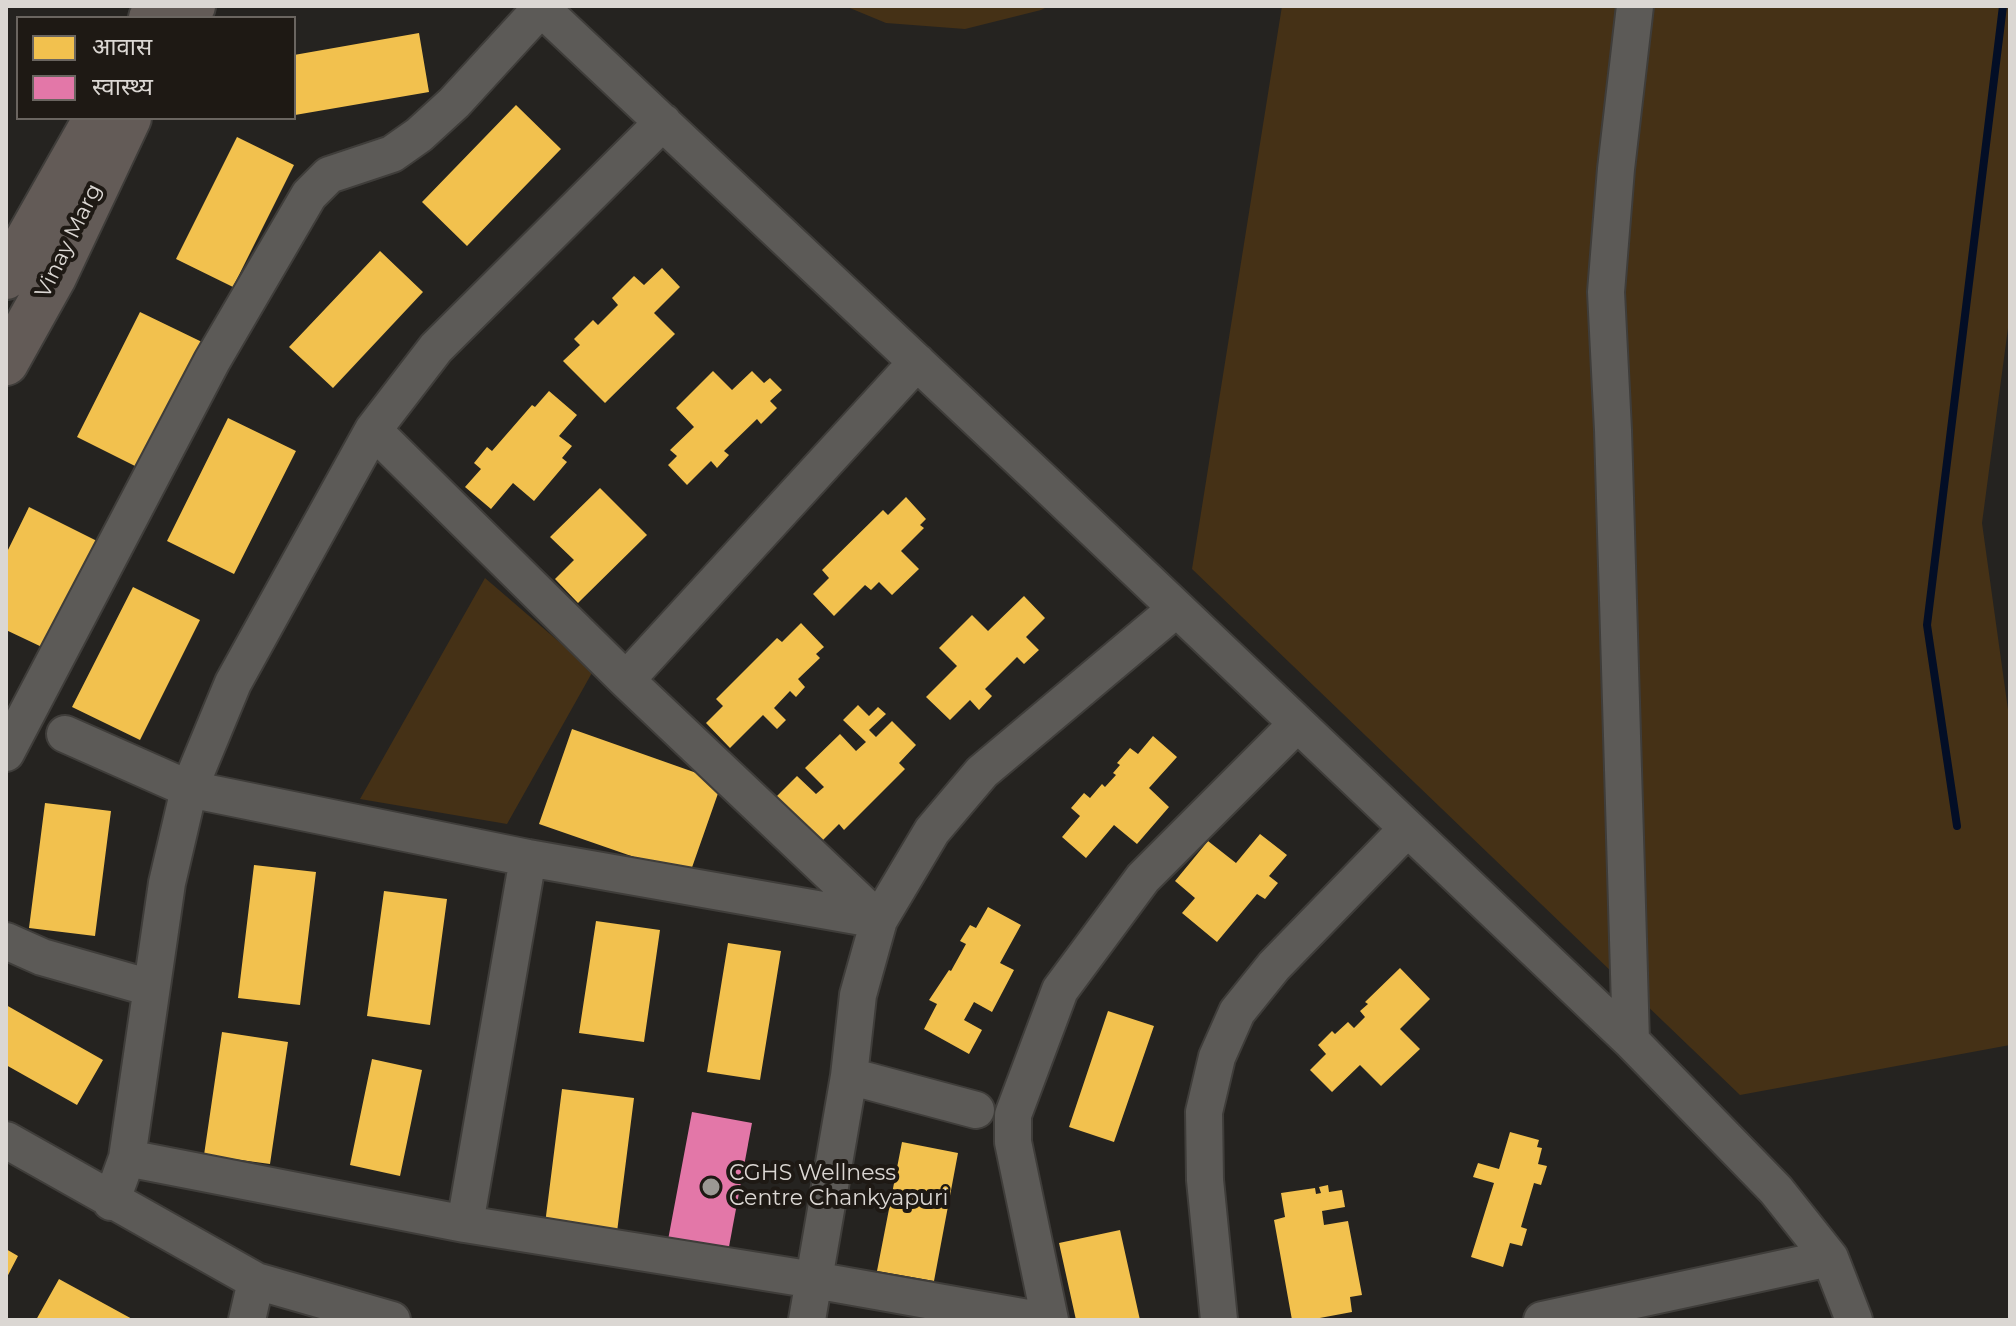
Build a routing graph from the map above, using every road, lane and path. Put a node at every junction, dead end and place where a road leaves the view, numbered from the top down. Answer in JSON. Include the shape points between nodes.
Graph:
{"nodes":[{"id":1,"x":1635,"y":6,"type":"edge"},
{"id":2,"x":540,"y":7,"type":"edge"},
{"id":3,"x":95,"y":120,"type":"edge"},
{"id":4,"x":128,"y":120,"type":"edge"},
{"id":5,"x":663,"y":122,"type":"junction"},
{"id":6,"x":6,"y":277,"type":"edge"},
{"id":7,"x":917,"y":362,"type":"junction"},
{"id":8,"x":6,"y":363,"type":"edge"},
{"id":9,"x":373,"y":430,"type":"junction"},
{"id":10,"x":1176,"y":609,"type":"junction"},
{"id":11,"x":626,"y":680,"type":"junction"},
{"id":12,"x":1297,"y":724,"type":"junction"},
{"id":13,"x":65,"y":734,"type":"dead end"},
{"id":14,"x":6,"y":753,"type":"edge"},
{"id":15,"x":189,"y":789,"type":"junction"},
{"id":16,"x":1407,"y":829,"type":"junction"},
{"id":17,"x":528,"y":858,"type":"junction"},
{"id":18,"x":879,"y":920,"type":"junction"},
{"id":19,"x":6,"y":941,"type":"edge"},
{"id":20,"x":151,"y":988,"type":"junction"},
{"id":21,"x":1631,"y":1041,"type":"junction"},
{"id":22,"x":849,"y":1076,"type":"junction"},
{"id":23,"x":976,"y":1110,"type":"dead end"},
{"id":24,"x":6,"y":1140,"type":"edge"},
{"id":25,"x":127,"y":1158,"type":"junction"},
{"id":26,"x":111,"y":1202,"type":"junction"},
{"id":27,"x":465,"y":1224,"type":"junction"},
{"id":28,"x":1830,"y":1258,"type":"junction"},
{"id":29,"x":814,"y":1280,"type":"junction"},
{"id":30,"x":256,"y":1281,"type":"junction"},
{"id":31,"x":247,"y":1320,"type":"edge"},
{"id":32,"x":392,"y":1320,"type":"edge"},
{"id":33,"x":807,"y":1320,"type":"edge"},
{"id":34,"x":1039,"y":1320,"type":"edge"},
{"id":35,"x":1050,"y":1320,"type":"edge"},
{"id":36,"x":1219,"y":1320,"type":"edge"},
{"id":37,"x":1542,"y":1320,"type":"edge"},
{"id":38,"x":1854,"y":1320,"type":"edge"}],
"edges":[{"from":1,"to":21,"type":"street","via":[[1606,292]]},
{"from":2,"to":5,"type":"street"},
{"from":2,"to":14,"type":"street","via":[[419,135],[392,154],[329,175],[309,195],[212,361]]},
{"from":3,"to":6,"type":"main road","name":"Vinay Marg"},
{"from":4,"to":8,"type":"main road","name":"Vinay Marg","via":[[54,277]]},
{"from":5,"to":7,"type":"street"},
{"from":5,"to":9,"type":"street","via":[[436,348]]},
{"from":7,"to":10,"type":"street"},
{"from":7,"to":11,"type":"street"},
{"from":9,"to":11,"type":"street"},
{"from":9,"to":15,"type":"street","via":[[233,683]]},
{"from":10,"to":12,"type":"street"},
{"from":10,"to":18,"type":"street","via":[[982,772],[932,831]]},
{"from":11,"to":18,"type":"street"},
{"from":12,"to":16,"type":"street"},
{"from":12,"to":35,"type":"street","via":[[1143,878],[1060,990],[1013,1115],[1013,1142]]},
{"from":13,"to":15,"type":"street"},
{"from":15,"to":17,"type":"street"},
{"from":15,"to":20,"type":"street"},
{"from":16,"to":21,"type":"street"},
{"from":16,"to":36,"type":"street","via":[[1274,966],[1237,1012],[1217,1057],[1204,1112]]},
{"from":17,"to":18,"type":"street"},
{"from":17,"to":27,"type":"street"},
{"from":18,"to":22,"type":"street","via":[[858,995]]},
{"from":19,"to":20,"type":"street","via":[[42,957]]},
{"from":20,"to":25,"type":"street"},
{"from":21,"to":28,"type":"street","via":[[1776,1190]]},
{"from":22,"to":23,"type":"street"},
{"from":22,"to":29,"type":"street"},
{"from":24,"to":26,"type":"street"},
{"from":25,"to":26,"type":"street"},
{"from":25,"to":27,"type":"street"},
{"from":26,"to":30,"type":"street"},
{"from":27,"to":29,"type":"street"},
{"from":28,"to":37,"type":"street"},
{"from":28,"to":38,"type":"street"},
{"from":29,"to":33,"type":"street"},
{"from":29,"to":34,"type":"street"},
{"from":30,"to":31,"type":"street"},
{"from":30,"to":32,"type":"street"}]}
